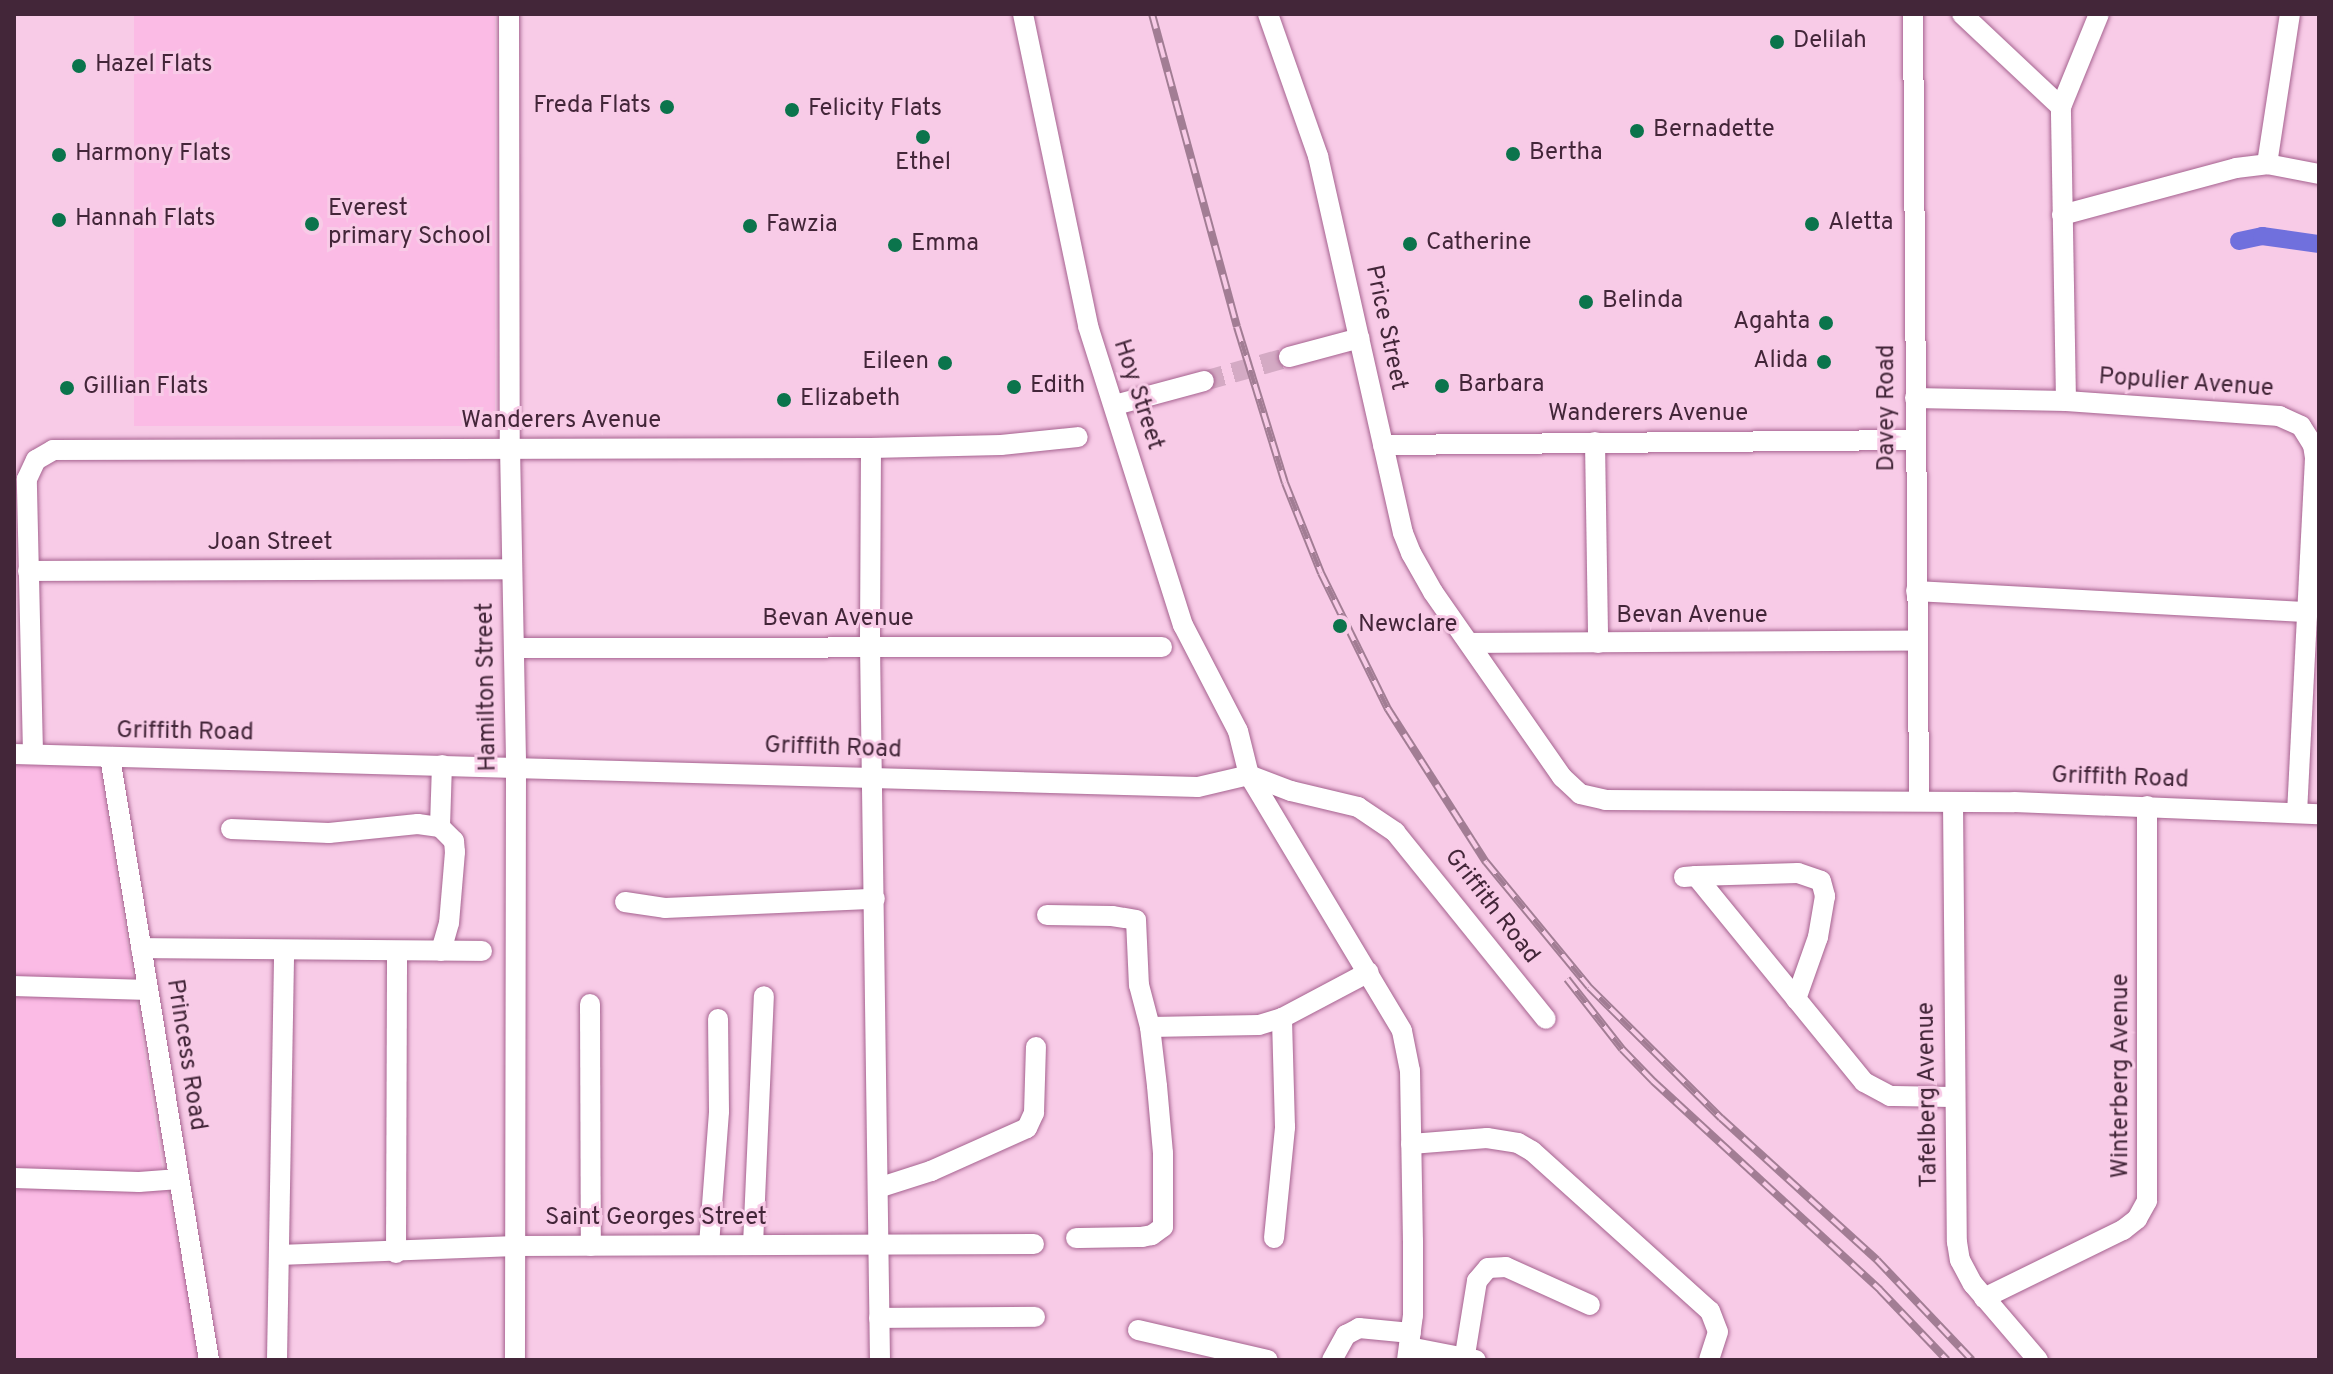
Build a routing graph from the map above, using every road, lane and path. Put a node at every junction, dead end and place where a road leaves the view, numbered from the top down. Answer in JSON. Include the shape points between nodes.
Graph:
{"nodes":[{"id":1,"x":509,"y":14,"type":"edge"},
{"id":2,"x":1023,"y":14,"type":"edge"},
{"id":3,"x":1268,"y":14,"type":"edge"},
{"id":4,"x":1913,"y":14,"type":"edge"},
{"id":5,"x":1962,"y":14,"type":"edge"},
{"id":6,"x":2099,"y":14,"type":"edge"},
{"id":7,"x":2290,"y":14,"type":"edge"},
{"id":8,"x":2061,"y":107,"type":"junction"},
{"id":9,"x":2267,"y":164,"type":"junction"},
{"id":10,"x":2319,"y":174,"type":"edge"},
{"id":11,"x":2062,"y":215,"type":"junction"},
{"id":12,"x":1360,"y":338,"type":"junction"},
{"id":13,"x":1289,"y":357,"type":"tunnel mouth"},
{"id":14,"x":1204,"y":381,"type":"tunnel mouth"},
{"id":15,"x":1915,"y":398,"type":"junction"},
{"id":16,"x":2066,"y":401,"type":"junction"},
{"id":17,"x":1115,"y":405,"type":"junction"},
{"id":18,"x":1078,"y":437,"type":"dead end"},
{"id":19,"x":1914,"y":440,"type":"junction"},
{"id":20,"x":1595,"y":442,"type":"junction"},
{"id":21,"x":1383,"y":445,"type":"junction"},
{"id":22,"x":510,"y":447,"type":"junction"},
{"id":23,"x":871,"y":448,"type":"junction"},
{"id":24,"x":512,"y":569,"type":"junction"},
{"id":25,"x":28,"y":571,"type":"junction"},
{"id":26,"x":1916,"y":591,"type":"junction"},
{"id":27,"x":2308,"y":612,"type":"junction"},
{"id":28,"x":1915,"y":641,"type":"junction"},
{"id":29,"x":1470,"y":643,"type":"junction"},
{"id":30,"x":1598,"y":643,"type":"junction"},
{"id":31,"x":870,"y":645,"type":"junction"},
{"id":32,"x":1162,"y":647,"type":"dead end"},
{"id":33,"x":514,"y":648,"type":"junction"},
{"id":34,"x":24,"y":753,"type":"edge"},
{"id":35,"x":110,"y":757,"type":"junction"},
{"id":36,"x":442,"y":765,"type":"junction"},
{"id":37,"x":516,"y":766,"type":"junction"},
{"id":38,"x":1249,"y":775,"type":"junction"},
{"id":39,"x":874,"y":776,"type":"junction"},
{"id":40,"x":1919,"y":801,"type":"junction"},
{"id":41,"x":1953,"y":802,"type":"junction"},
{"id":42,"x":2147,"y":806,"type":"junction"},
{"id":43,"x":2297,"y":811,"type":"junction"},
{"id":44,"x":2319,"y":814,"type":"edge"},
{"id":45,"x":440,"y":827,"type":"junction"},
{"id":46,"x":231,"y":829,"type":"dead end"},
{"id":47,"x":875,"y":899,"type":"junction"},
{"id":48,"x":625,"y":902,"type":"dead end"},
{"id":49,"x":1047,"y":915,"type":"dead end"},
{"id":50,"x":141,"y":948,"type":"junction"},
{"id":51,"x":284,"y":950,"type":"junction"},
{"id":52,"x":441,"y":951,"type":"junction"},
{"id":53,"x":482,"y":951,"type":"dead end"},
{"id":54,"x":397,"y":952,"type":"junction"},
{"id":55,"x":1369,"y":972,"type":"junction"},
{"id":56,"x":14,"y":986,"type":"edge"},
{"id":57,"x":147,"y":990,"type":"junction"},
{"id":58,"x":764,"y":996,"type":"dead end"},
{"id":59,"x":1796,"y":999,"type":"junction"},
{"id":60,"x":590,"y":1004,"type":"dead end"},
{"id":61,"x":1282,"y":1018,"type":"junction"},
{"id":62,"x":718,"y":1019,"type":"dead end"},
{"id":63,"x":1546,"y":1019,"type":"dead end"},
{"id":64,"x":1150,"y":1027,"type":"junction"},
{"id":65,"x":1036,"y":1047,"type":"dead end"},
{"id":66,"x":1955,"y":1097,"type":"junction"},
{"id":67,"x":1411,"y":1144,"type":"junction"},
{"id":68,"x":14,"y":1178,"type":"edge"},
{"id":69,"x":179,"y":1179,"type":"junction"},
{"id":70,"x":878,"y":1188,"type":"junction"},
{"id":71,"x":1076,"y":1238,"type":"dead end"},
{"id":72,"x":1274,"y":1238,"type":"dead end"},
{"id":73,"x":878,"y":1244,"type":"junction"},
{"id":74,"x":1034,"y":1244,"type":"dead end"},
{"id":75,"x":709,"y":1245,"type":"junction"},
{"id":76,"x":753,"y":1245,"type":"junction"},
{"id":77,"x":516,"y":1246,"type":"junction"},
{"id":78,"x":591,"y":1246,"type":"junction"},
{"id":79,"x":396,"y":1253,"type":"junction"},
{"id":80,"x":279,"y":1255,"type":"junction"},
{"id":81,"x":1984,"y":1298,"type":"junction"},
{"id":82,"x":1590,"y":1305,"type":"dead end"},
{"id":83,"x":1035,"y":1317,"type":"dead end"},
{"id":84,"x":879,"y":1318,"type":"junction"},
{"id":85,"x":1138,"y":1330,"type":"dead end"},
{"id":86,"x":1409,"y":1347,"type":"edge"},
{"id":87,"x":1470,"y":1358,"type":"edge"},
{"id":88,"x":209,"y":1360,"type":"edge"},
{"id":89,"x":277,"y":1360,"type":"edge"},
{"id":90,"x":515,"y":1360,"type":"edge"},
{"id":91,"x":880,"y":1360,"type":"edge"},
{"id":92,"x":1268,"y":1360,"type":"edge"},
{"id":93,"x":1332,"y":1360,"type":"edge"},
{"id":94,"x":1709,"y":1360,"type":"edge"},
{"id":95,"x":2038,"y":1360,"type":"edge"}],
"edges":[{"from":1,"to":22,"type":"street","name":"Hamilton Street"},
{"from":2,"to":17,"type":"street","name":"Hoy Street","via":[[1079,290]]},
{"from":3,"to":12,"type":"street","name":"Price Street","via":[[1318,156]]},
{"from":4,"to":15,"type":"street","name":"Davey Road"},
{"from":5,"to":8,"type":"street"},
{"from":6,"to":8,"type":"street"},
{"from":7,"to":9,"type":"street"},
{"from":8,"to":11,"type":"street"},
{"from":9,"to":10,"type":"street"},
{"from":9,"to":11,"type":"street"},
{"from":11,"to":16,"type":"street"},
{"from":12,"to":13,"type":"street"},
{"from":12,"to":21,"type":"street","name":"Price Street"},
{"from":14,"to":17,"type":"street"},
{"from":15,"to":16,"type":"street","name":"Populier Avenue"},
{"from":15,"to":19,"type":"street","name":"Davey Road"},
{"from":16,"to":27,"type":"street","name":"Populier Avenue","via":[[2279,416],[2301,426],[2315,458]]},
{"from":17,"to":38,"type":"street","name":"Hoy Street","via":[[1183,625],[1238,731]]},
{"from":18,"to":23,"type":"street","name":"Wanderers Avenue"},
{"from":19,"to":20,"type":"street","name":"Wanderers Avenue"},
{"from":19,"to":26,"type":"street","name":"Davey Road"},
{"from":20,"to":21,"type":"street","name":"Wanderers Avenue"},
{"from":20,"to":30,"type":"street"},
{"from":21,"to":29,"type":"street","name":"Price Street","via":[[1411,553]]},
{"from":22,"to":23,"type":"street","name":"Wanderers Avenue"},
{"from":22,"to":24,"type":"street","name":"Hamilton Street"},
{"from":22,"to":25,"type":"street","name":"Wanderers Avenue","via":[[53,450],[36,460],[27,479]]},
{"from":23,"to":31,"type":"street"},
{"from":24,"to":25,"type":"street","name":"Joan Street"},
{"from":24,"to":33,"type":"street","name":"Hamilton Street"},
{"from":25,"to":34,"type":"street"},
{"from":26,"to":27,"type":"street"},
{"from":26,"to":28,"type":"street","name":"Davey Road"},
{"from":27,"to":43,"type":"street","name":"Populier Avenue"},
{"from":28,"to":30,"type":"street","name":"Bevan Avenue"},
{"from":28,"to":40,"type":"street","name":"Davey Road"},
{"from":29,"to":30,"type":"street","name":"Bevan Avenue"},
{"from":29,"to":40,"type":"street","name":"Griffith Road","via":[[1562,777],[1592,799]]},
{"from":31,"to":32,"type":"street","name":"Bevan Avenue"},
{"from":31,"to":33,"type":"street","name":"Bevan Avenue"},
{"from":31,"to":39,"type":"street"},
{"from":33,"to":37,"type":"street","name":"Hamilton Street"},
{"from":34,"to":35,"type":"street","name":"Griffith Road"},
{"from":35,"to":36,"type":"street","name":"Griffith Road"},
{"from":35,"to":50,"type":"street","name":"Princess Road"},
{"from":36,"to":37,"type":"street","name":"Griffith Road"},
{"from":36,"to":45,"type":"street"},
{"from":37,"to":39,"type":"street","name":"Griffith Road"},
{"from":37,"to":77,"type":"street","name":"Hamilton Street"},
{"from":38,"to":39,"type":"street","name":"Griffith Road","via":[[1198,787]]},
{"from":38,"to":55,"type":"street","name":"Hoy Street"},
{"from":38,"to":63,"type":"street","name":"Griffith Road","via":[[1358,807],[1395,832]]},
{"from":39,"to":47,"type":"street"},
{"from":40,"to":41,"type":"street","name":"Griffith Road"},
{"from":41,"to":42,"type":"street","name":"Griffith Road"},
{"from":41,"to":66,"type":"street","name":"Tafelberg Avenue"},
{"from":42,"to":43,"type":"street","name":"Griffith Road"},
{"from":42,"to":81,"type":"street","name":"Winterberg Avenue","via":[[2147,1201],[2123,1230]]},
{"from":43,"to":44,"type":"street","name":"Griffith Road"},
{"from":45,"to":46,"type":"street","via":[[418,824],[329,833]]},
{"from":45,"to":52,"type":"street","via":[[454,841],[455,852]]},
{"from":47,"to":48,"type":"street","via":[[665,908]]},
{"from":47,"to":70,"type":"street"},
{"from":49,"to":64,"type":"street","via":[[1136,920],[1139,985]]},
{"from":50,"to":51,"type":"street"},
{"from":50,"to":57,"type":"street","name":"Princess Road"},
{"from":51,"to":54,"type":"street"},
{"from":51,"to":80,"type":"street"},
{"from":52,"to":53,"type":"street"},
{"from":52,"to":54,"type":"street"},
{"from":54,"to":79,"type":"street"},
{"from":55,"to":61,"type":"street"},
{"from":55,"to":67,"type":"street","name":"Hoy Street","via":[[1407,1048]]},
{"from":56,"to":57,"type":"street"},
{"from":57,"to":69,"type":"street","name":"Princess Road"},
{"from":58,"to":76,"type":"street"},
{"from":59,"to":59,"type":"street","via":[[1818,937],[1825,896],[1821,881],[1798,873],[1690,877]]},
{"from":59,"to":66,"type":"street","via":[[1864,1082],[1878,1091],[1901,1098]]},
{"from":60,"to":78,"type":"street"},
{"from":61,"to":64,"type":"street","via":[[1259,1025]]},
{"from":61,"to":72,"type":"street","via":[[1285,1127]]},
{"from":62,"to":75,"type":"street","via":[[719,1111]]},
{"from":64,"to":71,"type":"street","via":[[1163,1153],[1163,1227],[1142,1237]]},
{"from":65,"to":70,"type":"street","via":[[1034,1113],[1027,1128],[931,1171]]},
{"from":66,"to":81,"type":"street","name":"Tafelberg Avenue","via":[[1957,1242],[1965,1272]]},
{"from":67,"to":86,"type":"street","name":"Hoy Street"},
{"from":67,"to":94,"type":"street","via":[[1487,1138],[1532,1151],[1710,1311],[1718,1332]]},
{"from":68,"to":69,"type":"street"},
{"from":69,"to":88,"type":"street","name":"Princess Road"},
{"from":70,"to":73,"type":"street"},
{"from":73,"to":74,"type":"street","name":"Saint Georges Street"},
{"from":73,"to":76,"type":"street","name":"Saint Georges Street"},
{"from":73,"to":84,"type":"street"},
{"from":75,"to":76,"type":"street","name":"Saint Georges Street"},
{"from":75,"to":78,"type":"street","name":"Saint Georges Street"},
{"from":77,"to":78,"type":"street","name":"Saint Georges Street"},
{"from":77,"to":79,"type":"street","name":"Saint Georges Street"},
{"from":77,"to":90,"type":"street","name":"Hamilton Street"},
{"from":79,"to":80,"type":"street","name":"Saint Georges Street"},
{"from":80,"to":89,"type":"street"},
{"from":81,"to":95,"type":"street","name":"Tafelberg Avenue"},
{"from":82,"to":87,"type":"street","via":[[1506,1267],[1488,1268],[1477,1281]]},
{"from":83,"to":84,"type":"street"},
{"from":84,"to":91,"type":"street"},
{"from":85,"to":92,"type":"street"},
{"from":86,"to":87,"type":"street"},
{"from":86,"to":93,"type":"street","via":[[1359,1328],[1346,1335]]}]}
